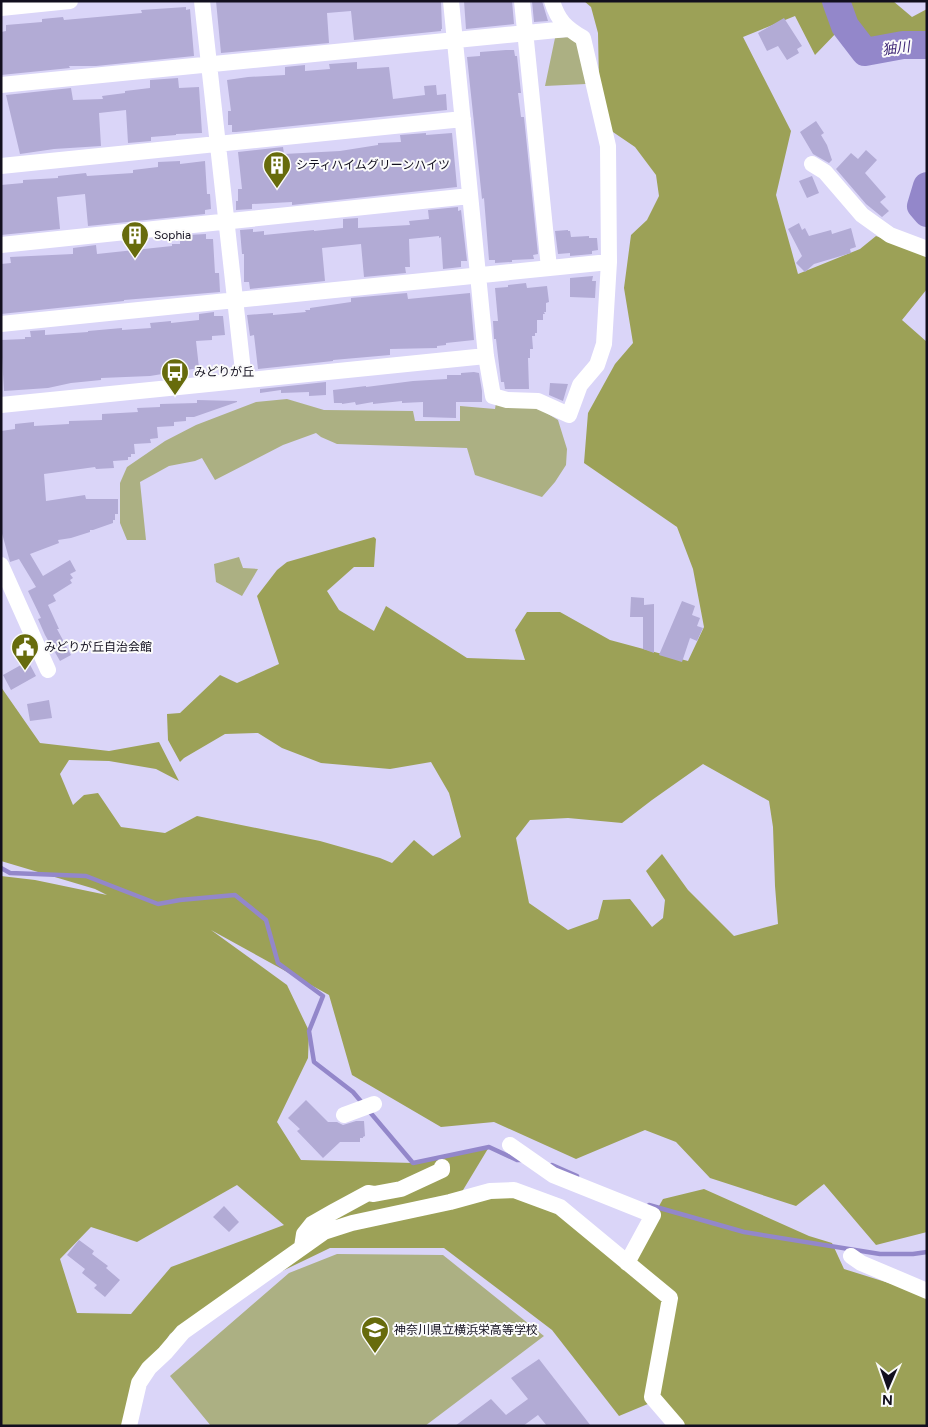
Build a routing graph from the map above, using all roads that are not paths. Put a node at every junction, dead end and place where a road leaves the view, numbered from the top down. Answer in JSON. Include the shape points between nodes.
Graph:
{"nodes":[{"id":1,"x":70,"y":1,"type":"edge"},
{"id":2,"x":202,"y":1,"type":"edge"},
{"id":3,"x":451,"y":1,"type":"edge"},
{"id":4,"x":522,"y":1,"type":"edge"},
{"id":5,"x":552,"y":1,"type":"edge"},
{"id":6,"x":1,"y":8,"type":"edge"},
{"id":7,"x":567,"y":29,"type":"junction"},
{"id":8,"x":525,"y":33,"type":"junction"},
{"id":9,"x":455,"y":40,"type":"junction"},
{"id":10,"x":209,"y":65,"type":"junction"},
{"id":11,"x":1,"y":85,"type":"edge"},
{"id":12,"x":463,"y":119,"type":"junction"},
{"id":13,"x":218,"y":144,"type":"junction"},
{"id":14,"x":812,"y":164,"type":"dead end"},
{"id":15,"x":1,"y":166,"type":"edge"},
{"id":16,"x":470,"y":196,"type":"junction"},
{"id":17,"x":226,"y":221,"type":"junction"},
{"id":18,"x":1,"y":245,"type":"edge"},
{"id":19,"x":927,"y":249,"type":"edge"},
{"id":20,"x":609,"y":262,"type":"junction"},
{"id":21,"x":549,"y":268,"type":"junction"},
{"id":22,"x":478,"y":275,"type":"junction"},
{"id":23,"x":235,"y":300,"type":"junction"},
{"id":24,"x":1,"y":324,"type":"edge"},
{"id":25,"x":486,"y":356,"type":"junction"},
{"id":26,"x":244,"y":380,"type":"junction"},
{"id":27,"x":1,"y":406,"type":"edge"},
{"id":28,"x":1,"y":565,"type":"edge"},
{"id":29,"x":48,"y":670,"type":"dead end"},
{"id":30,"x":374,"y":1104,"type":"dead end"},
{"id":31,"x":350,"y":1113,"type":"dead end"},
{"id":32,"x":515,"y":1148,"type":"dead end"},
{"id":33,"x":442,"y":1167,"type":"dead end"},
{"id":34,"x":302,"y":1247,"type":"junction"},
{"id":35,"x":851,"y":1256,"type":"dead end"},
{"id":36,"x":627,"y":1263,"type":"junction"},
{"id":37,"x":927,"y":1291,"type":"edge"},
{"id":38,"x":129,"y":1426,"type":"edge"},
{"id":39,"x":677,"y":1426,"type":"edge"}],
"edges":[{"from":1,"to":6,"type":"street"},
{"from":2,"to":10,"type":"street"},
{"from":3,"to":9,"type":"street"},
{"from":4,"to":8,"type":"street"},
{"from":5,"to":7,"type":"street","via":[[555,12]]},
{"from":7,"to":8,"type":"street"},
{"from":7,"to":20,"type":"street","via":[[583,38],[608,146]]},
{"from":8,"to":9,"type":"street"},
{"from":8,"to":21,"type":"street"},
{"from":9,"to":10,"type":"street"},
{"from":9,"to":12,"type":"street"},
{"from":10,"to":11,"type":"street"},
{"from":10,"to":13,"type":"street"},
{"from":12,"to":13,"type":"street"},
{"from":12,"to":16,"type":"street"},
{"from":13,"to":15,"type":"street"},
{"from":13,"to":17,"type":"street"},
{"from":14,"to":19,"type":"street","via":[[825,172],[862,215],[890,235]]},
{"from":16,"to":17,"type":"street"},
{"from":16,"to":22,"type":"street"},
{"from":17,"to":18,"type":"street"},
{"from":17,"to":23,"type":"street"},
{"from":20,"to":21,"type":"street"},
{"from":20,"to":25,"type":"street","via":[[604,344],[597,365],[580,385],[568,415],[538,401],[493,396]]},
{"from":21,"to":22,"type":"street"},
{"from":22,"to":23,"type":"street"},
{"from":22,"to":25,"type":"street"},
{"from":23,"to":24,"type":"street"},
{"from":23,"to":26,"type":"street"},
{"from":25,"to":26,"type":"street"},
{"from":26,"to":27,"type":"street"},
{"from":28,"to":29,"type":"street"},
{"from":30,"to":31,"type":"street"},
{"from":32,"to":36,"type":"street","via":[[553,1175],[653,1215]]},
{"from":33,"to":34,"type":"street","via":[[442,1170],[401,1189],[368,1193],[333,1212],[312,1224],[304,1234]]},
{"from":34,"to":36,"type":"street","via":[[324,1232],[352,1222],[490,1192],[514,1190],[560,1207]]},
{"from":34,"to":38,"type":"street","via":[[183,1332],[139,1383]]},
{"from":35,"to":37,"type":"street"},
{"from":36,"to":39,"type":"street","via":[[670,1298],[652,1397]]}]}
